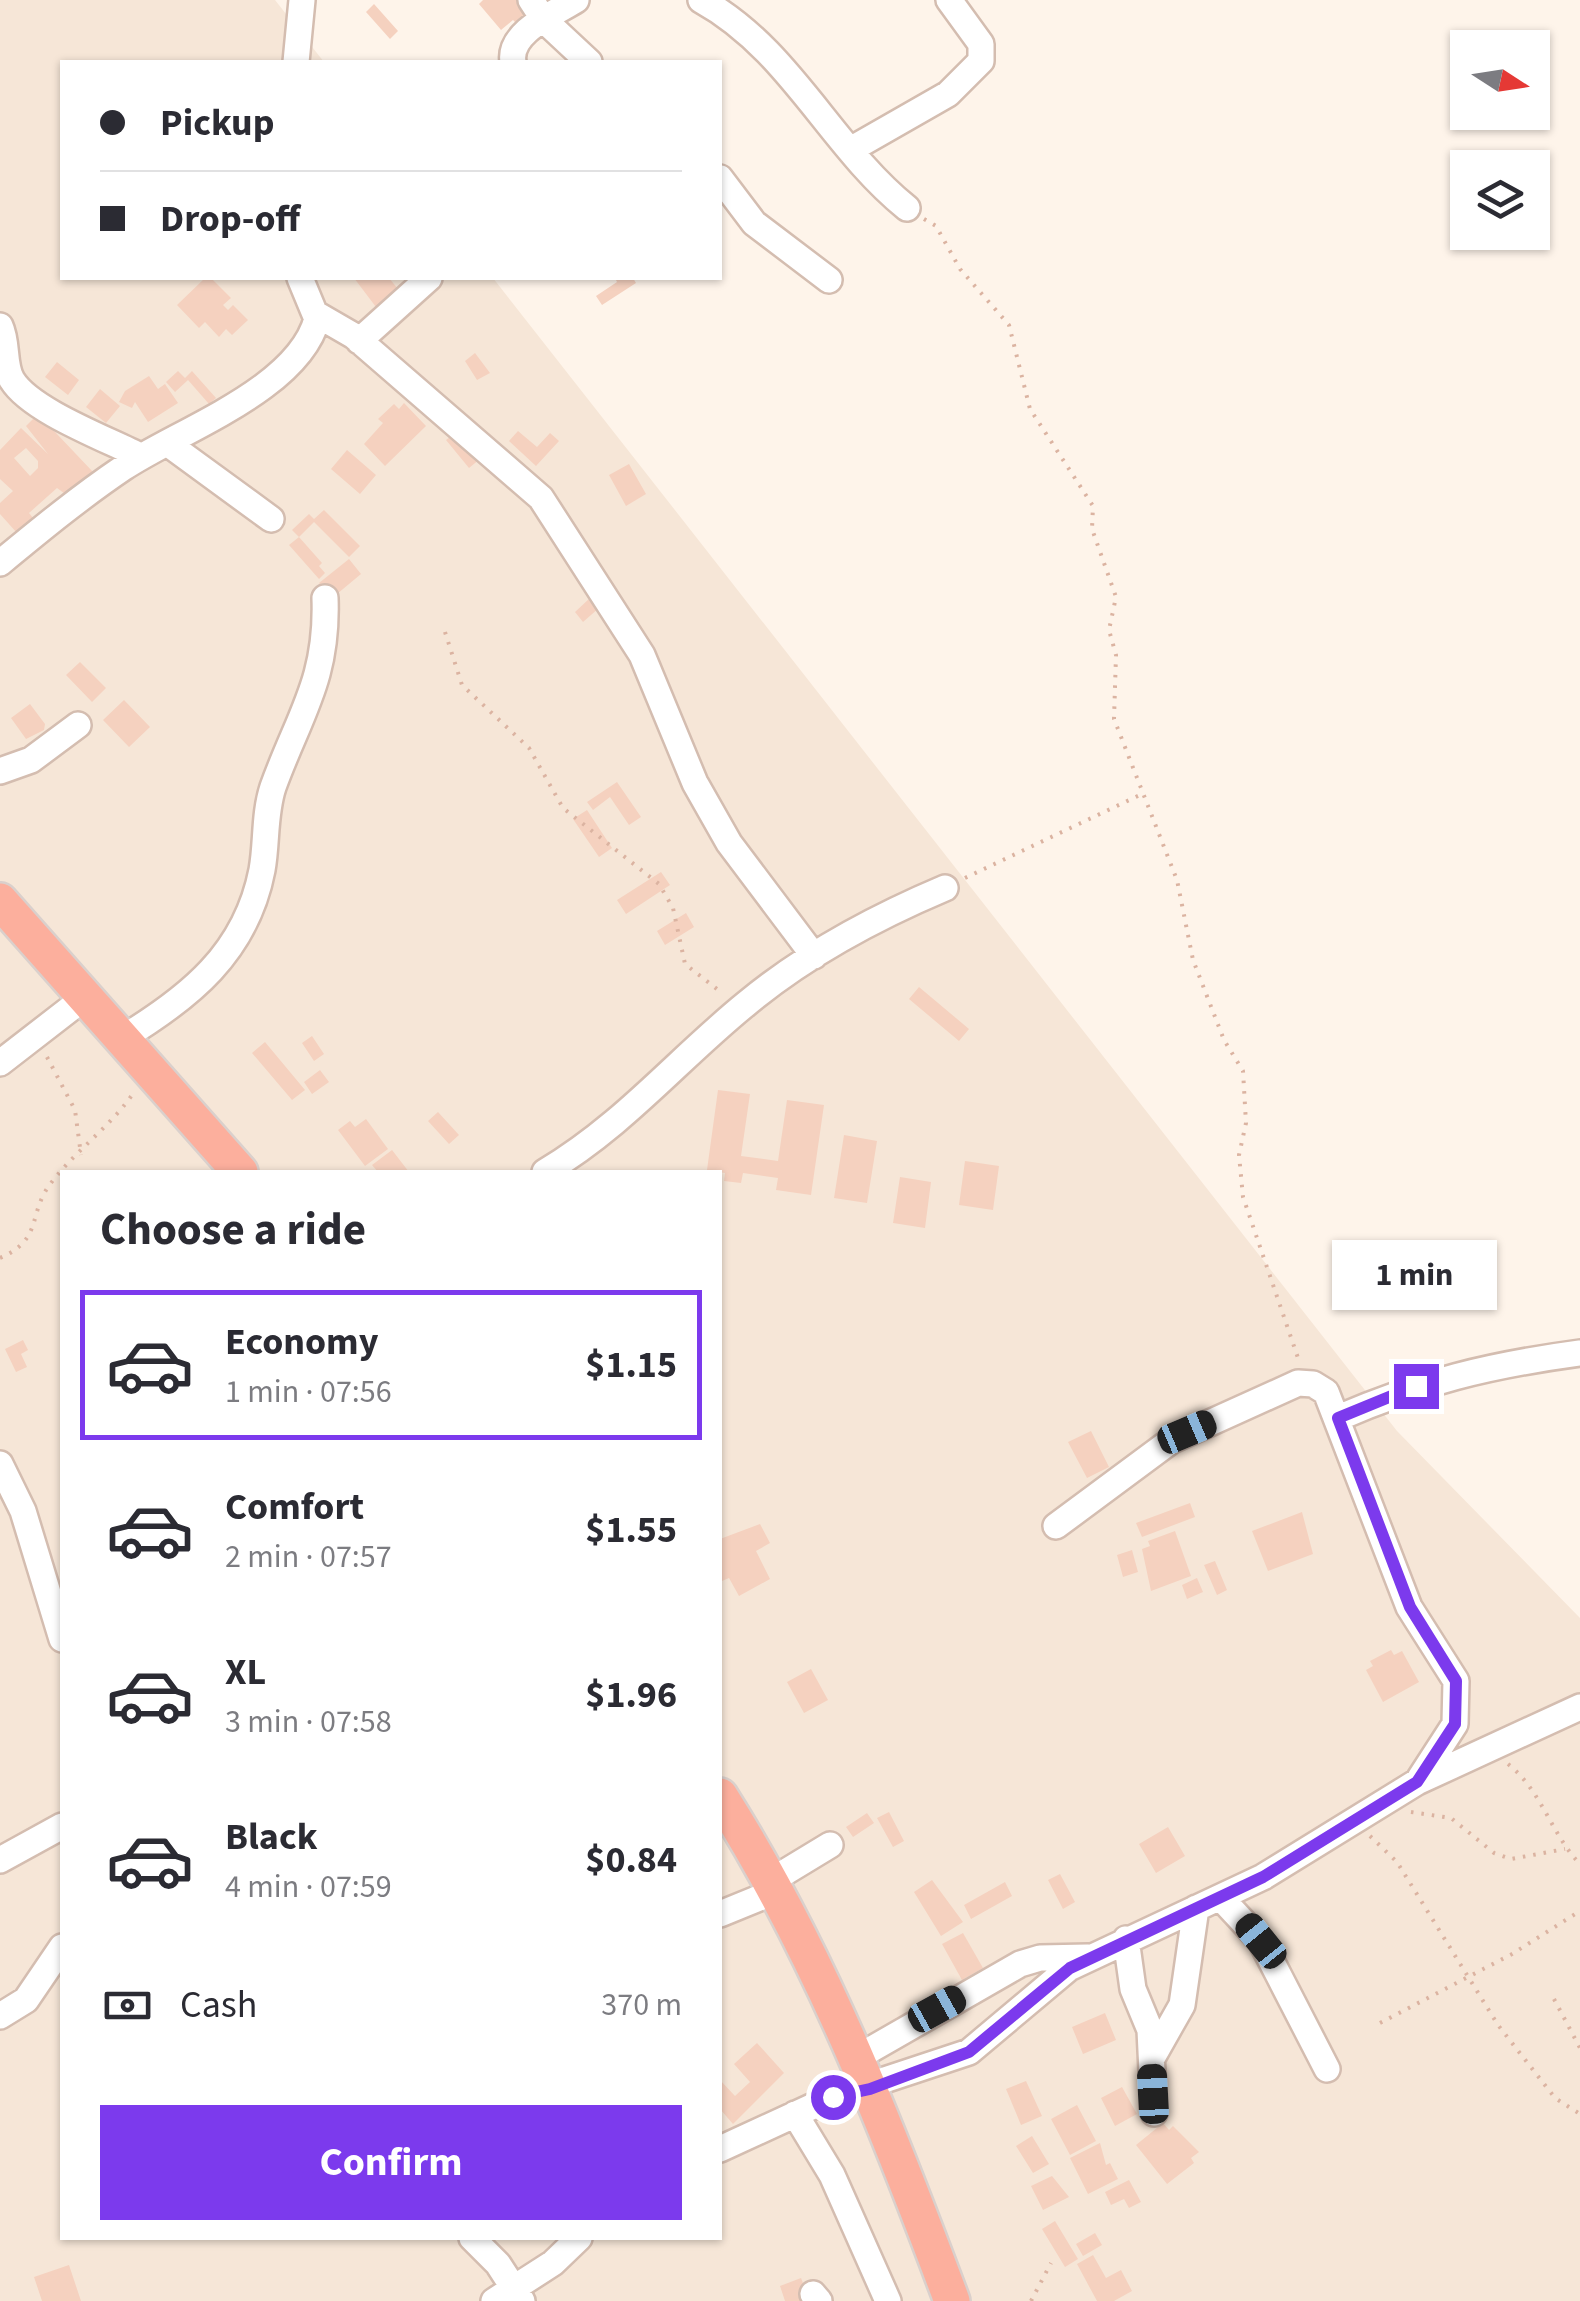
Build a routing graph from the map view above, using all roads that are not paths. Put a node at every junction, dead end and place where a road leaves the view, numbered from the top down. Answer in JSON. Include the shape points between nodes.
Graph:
{"nodes":[{"id":1,"x":302,"y":0,"type":"edge"},
{"id":2,"x":576,"y":0,"type":"edge"},
{"id":3,"x":701,"y":0,"type":"edge"},
{"id":4,"x":948,"y":0,"type":"edge"},
{"id":5,"x":538,"y":10,"type":"edge"},
{"id":6,"x":296,"y":60,"type":"edge"},
{"id":7,"x":513,"y":60,"type":"edge"},
{"id":8,"x":587,"y":60,"type":"edge"},
{"id":9,"x":850,"y":150,"type":"junction"},
{"id":10,"x":722,"y":181,"type":"edge"},
{"id":11,"x":907,"y":208,"type":"road end"},
{"id":12,"x":301,"y":280,"type":"edge"},
{"id":13,"x":427,"y":280,"type":"edge"},
{"id":14,"x":829,"y":280,"type":"dead end"},
{"id":15,"x":316,"y":314,"type":"junction"},
{"id":16,"x":0,"y":326,"type":"edge"},
{"id":17,"x":359,"y":341,"type":"junction"},
{"id":18,"x":167,"y":443,"type":"junction"},
{"id":19,"x":140,"y":456,"type":"junction"},
{"id":20,"x":271,"y":519,"type":"dead end"},
{"id":21,"x":0,"y":562,"type":"edge"},
{"id":22,"x":325,"y":598,"type":"dead end"},
{"id":23,"x":78,"y":725,"type":"dead end"},
{"id":24,"x":0,"y":770,"type":"edge"},
{"id":25,"x":945,"y":888,"type":"road end"},
{"id":26,"x":0,"y":901,"type":"edge"},
{"id":27,"x":814,"y":956,"type":"junction"},
{"id":28,"x":84,"y":998,"type":"junction"},
{"id":29,"x":121,"y":1040,"type":"junction"},
{"id":30,"x":0,"y":1063,"type":"edge"},
{"id":31,"x":238,"y":1170,"type":"edge"},
{"id":32,"x":548,"y":1170,"type":"edge"},
{"id":33,"x":1580,"y":1352,"type":"edge"},
{"id":34,"x":1338,"y":1418,"type":"junction"},
{"id":35,"x":0,"y":1464,"type":"edge"},
{"id":36,"x":1056,"y":1526,"type":"dead end"},
{"id":37,"x":60,"y":1632,"type":"edge"},
{"id":38,"x":1580,"y":1707,"type":"edge"},
{"id":39,"x":1417,"y":1782,"type":"junction"},
{"id":40,"x":722,"y":1800,"type":"edge"},
{"id":41,"x":60,"y":1827,"type":"edge"},
{"id":42,"x":830,"y":1846,"type":"dead end"},
{"id":43,"x":0,"y":1860,"type":"edge"},
{"id":44,"x":772,"y":1887,"type":"junction"},
{"id":45,"x":1208,"y":1903,"type":"junction"},
{"id":46,"x":722,"y":1913,"type":"edge"},
{"id":47,"x":1126,"y":1939,"type":"junction"},
{"id":48,"x":60,"y":1950,"type":"edge"},
{"id":49,"x":1088,"y":1957,"type":"junction"},
{"id":50,"x":0,"y":2016,"type":"edge"},
{"id":51,"x":1151,"y":2059,"type":"junction"},
{"id":52,"x":1327,"y":2069,"type":"dead end"},
{"id":53,"x":864,"y":2073,"type":"junction"},
{"id":54,"x":1154,"y":2113,"type":"dead end"},
{"id":55,"x":795,"y":2114,"type":"junction"},
{"id":56,"x":722,"y":2148,"type":"edge"},
{"id":57,"x":473,"y":2240,"type":"edge"},
{"id":58,"x":577,"y":2240,"type":"edge"},
{"id":59,"x":511,"y":2297,"type":"edge"},
{"id":60,"x":947,"y":2299,"type":"edge"},
{"id":61,"x":888,"y":2301,"type":"edge"}],
"edges":[{"from":1,"to":6,"type":"street"},
{"from":2,"to":5,"type":"street"},
{"from":3,"to":9,"type":"street","via":[[757,40]]},
{"from":4,"to":9,"type":"street","via":[[981,44],[981,61],[948,94]]},
{"from":5,"to":7,"type":"street","via":[[514,44]]},
{"from":5,"to":8,"type":"street"},
{"from":9,"to":11,"type":"street"},
{"from":10,"to":14,"type":"street","via":[[754,224]]},
{"from":12,"to":15,"type":"street"},
{"from":13,"to":17,"type":"street"},
{"from":15,"to":17,"type":"street"},
{"from":15,"to":18,"type":"street","via":[[311,334],[278,372]]},
{"from":16,"to":19,"type":"street","via":[[8,373],[20,389]]},
{"from":17,"to":27,"type":"street","via":[[549,509],[642,655],[728,843]]},
{"from":18,"to":19,"type":"street"},
{"from":18,"to":20,"type":"street"},
{"from":19,"to":21,"type":"street"},
{"from":22,"to":29,"type":"street","via":[[323,660],[273,788],[250,914],[208,978]]},
{"from":23,"to":24,"type":"street","via":[[31,760]]},
{"from":25,"to":27,"type":"street","via":[[879,916]]},
{"from":26,"to":28,"type":"highway"},
{"from":27,"to":32,"type":"street","via":[[742,1006],[654,1091]]},
{"from":28,"to":29,"type":"highway"},
{"from":28,"to":30,"type":"street"},
{"from":29,"to":31,"type":"highway"},
{"from":33,"to":34,"type":"street","via":[[1455,1374]]},
{"from":34,"to":36,"type":"street","via":[[1326,1392],[1298,1383],[1172,1440]]},
{"from":34,"to":39,"type":"street","via":[[1410,1607],[1456,1681],[1455,1724]]},
{"from":35,"to":37,"type":"street","via":[[23,1511]]},
{"from":38,"to":39,"type":"street"},
{"from":39,"to":45,"type":"street"},
{"from":40,"to":44,"type":"highway"},
{"from":41,"to":43,"type":"street"},
{"from":42,"to":44,"type":"street"},
{"from":44,"to":46,"type":"street"},
{"from":44,"to":53,"type":"highway"},
{"from":45,"to":47,"type":"street"},
{"from":45,"to":51,"type":"street","via":[[1182,2005]]},
{"from":45,"to":52,"type":"street","via":[[1261,1941]]},
{"from":47,"to":49,"type":"street"},
{"from":47,"to":51,"type":"street"},
{"from":48,"to":50,"type":"street","via":[[26,2000]]},
{"from":49,"to":53,"type":"street","via":[[1020,1964]]},
{"from":49,"to":53,"type":"street","via":[[969,2052]]},
{"from":51,"to":54,"type":"street"},
{"from":53,"to":55,"type":"street"},
{"from":53,"to":60,"type":"highway"},
{"from":55,"to":56,"type":"street"},
{"from":55,"to":61,"type":"street","via":[[832,2175]]},
{"from":57,"to":59,"type":"street"},
{"from":58,"to":59,"type":"street"}]}
